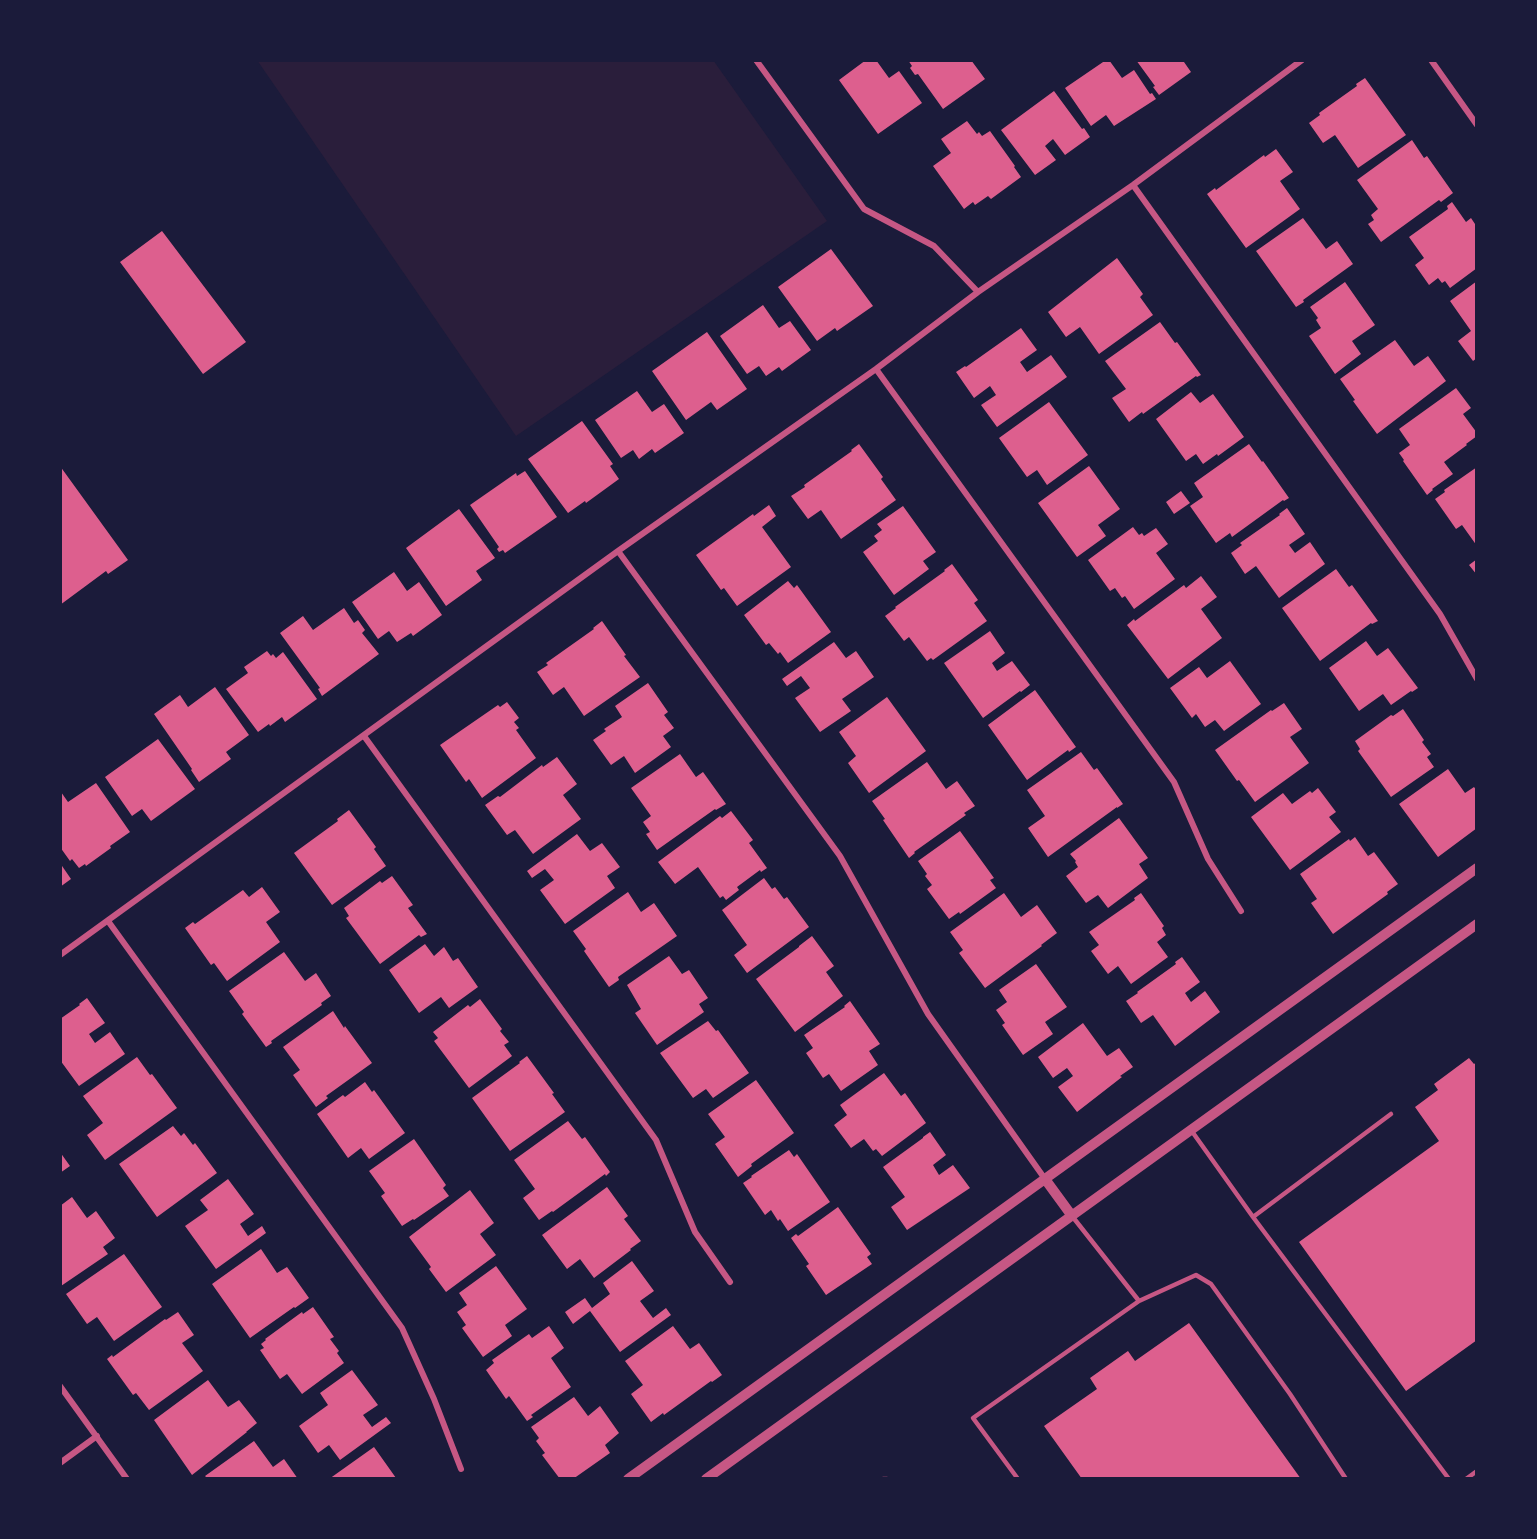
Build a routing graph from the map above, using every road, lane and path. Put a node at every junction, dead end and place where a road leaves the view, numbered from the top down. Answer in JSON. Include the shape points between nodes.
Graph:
{"nodes":[{"id":1,"x":1302,"y":60,"type":"edge"},
{"id":2,"x":1431,"y":60,"type":"edge"},
{"id":3,"x":760,"y":61,"type":"edge"},
{"id":4,"x":1477,"y":125,"type":"edge"},
{"id":5,"x":1133,"y":185,"type":"junction"},
{"id":6,"x":978,"y":292,"type":"junction"},
{"id":7,"x":876,"y":369,"type":"junction"},
{"id":8,"x":618,"y":550,"type":"junction"},
{"id":9,"x":1477,"y":679,"type":"edge"},
{"id":10,"x":364,"y":736,"type":"junction"},
{"id":11,"x":1477,"y":868,"type":"edge"},
{"id":12,"x":1241,"y":911,"type":"dead end"},
{"id":13,"x":108,"y":921,"type":"junction"},
{"id":14,"x":1477,"y":924,"type":"edge"},
{"id":15,"x":60,"y":956,"type":"edge"},
{"id":16,"x":1391,"y":1114,"type":"dead end"},
{"id":17,"x":1191,"y":1130,"type":"junction"},
{"id":18,"x":1045,"y":1179,"type":"junction"},
{"id":19,"x":1072,"y":1216,"type":"junction"},
{"id":20,"x":1253,"y":1216,"type":"junction"},
{"id":21,"x":730,"y":1282,"type":"dead end"},
{"id":22,"x":1139,"y":1301,"type":"junction"},
{"id":23,"x":60,"y":1386,"type":"edge"},
{"id":24,"x":97,"y":1436,"type":"junction"},
{"id":25,"x":60,"y":1462,"type":"edge"},
{"id":26,"x":461,"y":1469,"type":"dead end"},
{"id":27,"x":1477,"y":1471,"type":"edge"},
{"id":28,"x":127,"y":1479,"type":"edge"},
{"id":29,"x":628,"y":1479,"type":"edge"},
{"id":30,"x":706,"y":1479,"type":"edge"},
{"id":31,"x":1018,"y":1479,"type":"edge"},
{"id":32,"x":1346,"y":1479,"type":"edge"},
{"id":33,"x":1449,"y":1479,"type":"edge"},
{"id":34,"x":1466,"y":1479,"type":"edge"}],
"edges":[{"from":1,"to":5,"type":"street"},
{"from":2,"to":4,"type":"street"},
{"from":3,"to":6,"type":"street","via":[[864,209],[934,246]]},
{"from":5,"to":6,"type":"street"},
{"from":5,"to":9,"type":"street","via":[[1440,614]]},
{"from":6,"to":7,"type":"street"},
{"from":7,"to":8,"type":"street"},
{"from":7,"to":12,"type":"street","via":[[1174,782],[1209,859]]},
{"from":8,"to":10,"type":"street"},
{"from":8,"to":18,"type":"street","via":[[840,856],[928,1014]]},
{"from":10,"to":13,"type":"street"},
{"from":10,"to":21,"type":"street","via":[[656,1140],[695,1232]]},
{"from":11,"to":18,"type":"street"},
{"from":13,"to":15,"type":"street"},
{"from":13,"to":26,"type":"street","via":[[402,1328]]},
{"from":14,"to":17,"type":"street"},
{"from":16,"to":20,"type":"lane"},
{"from":17,"to":19,"type":"street"},
{"from":17,"to":20,"type":"lane"},
{"from":18,"to":19,"type":"street"},
{"from":18,"to":29,"type":"street"},
{"from":19,"to":22,"type":"lane"},
{"from":19,"to":30,"type":"street"},
{"from":20,"to":33,"type":"lane"},
{"from":22,"to":31,"type":"lane","via":[[973,1418]]},
{"from":22,"to":32,"type":"lane","via":[[1196,1275],[1211,1284]]},
{"from":23,"to":24,"type":"street"},
{"from":24,"to":25,"type":"street"},
{"from":24,"to":28,"type":"street"},
{"from":27,"to":34,"type":"lane"}]}
